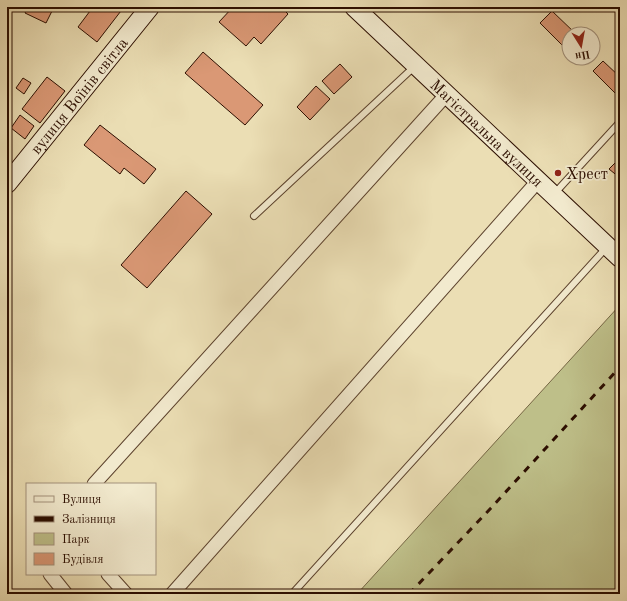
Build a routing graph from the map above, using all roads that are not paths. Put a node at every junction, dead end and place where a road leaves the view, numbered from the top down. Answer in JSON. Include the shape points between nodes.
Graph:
{"nodes":[{"id":1,"x":150,"y":7,"type":"edge"},
{"id":2,"x":354,"y":7,"type":"edge"},
{"id":3,"x":416,"y":65,"type":"junction"},
{"id":4,"x":447,"y":94,"type":"junction"},
{"id":5,"x":620,"y":122,"type":"edge"},
{"id":6,"x":538,"y":181,"type":"junction"},
{"id":7,"x":7,"y":184,"type":"edge"},
{"id":8,"x":553,"y":195,"type":"junction"},
{"id":9,"x":254,"y":216,"type":"dead end"},
{"id":10,"x":616,"y":251,"type":"edge"},
{"id":11,"x":95,"y":483,"type":"edge"},
{"id":12,"x":51,"y":575,"type":"edge"},
{"id":13,"x":109,"y":575,"type":"edge"},
{"id":14,"x":66,"y":594,"type":"edge"},
{"id":15,"x":126,"y":594,"type":"edge"},
{"id":16,"x":172,"y":594,"type":"edge"},
{"id":17,"x":292,"y":594,"type":"edge"}],
"edges":[{"from":1,"to":7,"type":"main road","name":"вулиця Воїнів світла"},
{"from":2,"to":3,"type":"main road","name":"Магістральна вулиця"},
{"from":3,"to":4,"type":"main road","name":"Магістральна вулиця"},
{"from":3,"to":9,"type":"lane"},
{"from":4,"to":6,"type":"main road","name":"Магістральна вулиця"},
{"from":4,"to":11,"type":"street"},
{"from":5,"to":8,"type":"lane"},
{"from":6,"to":8,"type":"main road","name":"Магістральна вулиця"},
{"from":6,"to":16,"type":"street"},
{"from":8,"to":10,"type":"main road","name":"Магістральна вулиця"},
{"from":10,"to":17,"type":"lane"},
{"from":12,"to":14,"type":"street"},
{"from":13,"to":15,"type":"street"}]}
